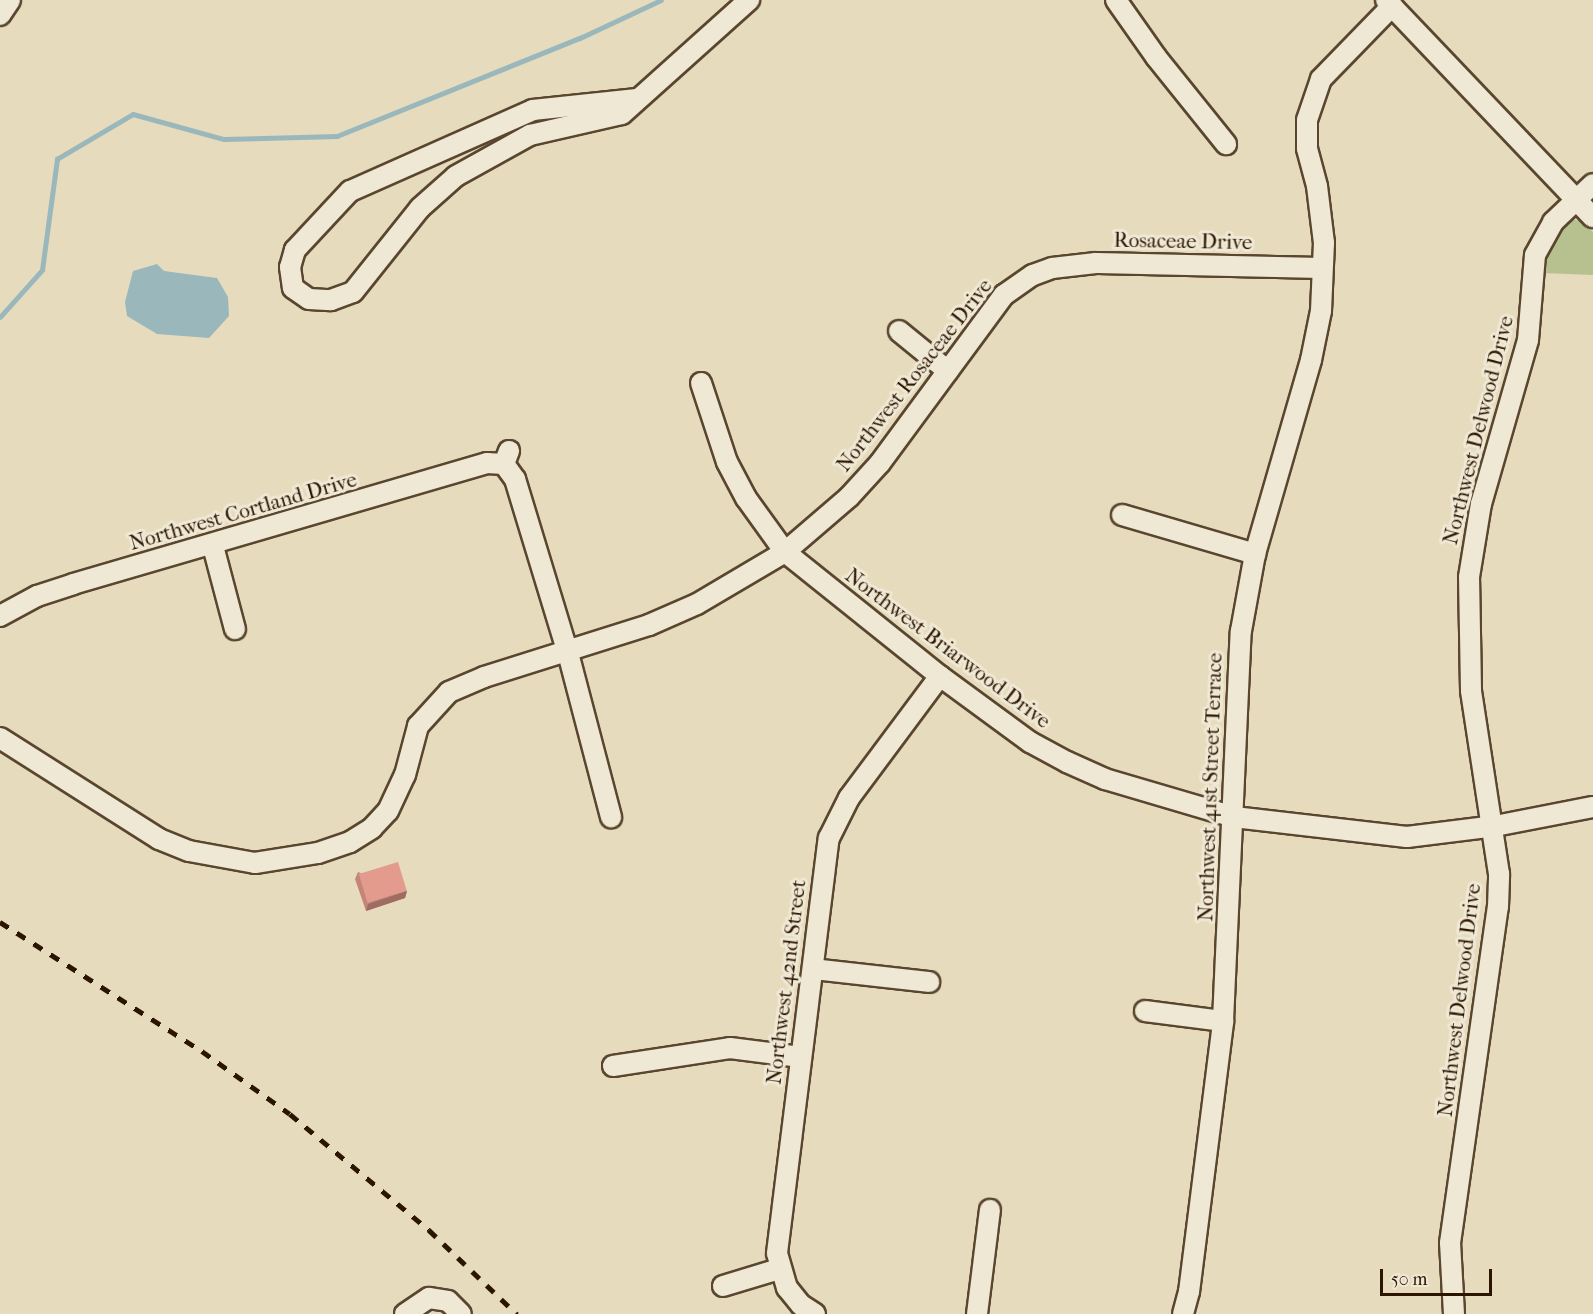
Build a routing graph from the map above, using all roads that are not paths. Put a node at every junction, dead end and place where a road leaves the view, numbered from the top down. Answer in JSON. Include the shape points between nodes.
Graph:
{"nodes":[{"id":1,"x":10,"y":0,"type":"edge"},
{"id":2,"x":749,"y":0,"type":"edge"},
{"id":3,"x":1116,"y":0,"type":"edge"},
{"id":4,"x":1389,"y":3,"type":"edge"},
{"id":5,"x":0,"y":15,"type":"edge"},
{"id":6,"x":637,"y":99,"type":"junction"},
{"id":7,"x":1226,"y":144,"type":"dead end"},
{"id":8,"x":1593,"y":184,"type":"edge"},
{"id":9,"x":1577,"y":201,"type":"junction"},
{"id":10,"x":1593,"y":217,"type":"edge"},
{"id":11,"x":1322,"y":268,"type":"junction"},
{"id":12,"x":1043,"y":271,"type":"joint"},
{"id":13,"x":899,"y":331,"type":"dead end"},
{"id":14,"x":948,"y":371,"type":"junction"},
{"id":15,"x":701,"y":383,"type":"dead end"},
{"id":16,"x":1122,"y":515,"type":"dead end"},
{"id":17,"x":213,"y":546,"type":"junction"},
{"id":18,"x":785,"y":552,"type":"junction"},
{"id":19,"x":1255,"y":554,"type":"junction"},
{"id":20,"x":0,"y":616,"type":"edge"},
{"id":21,"x":235,"y":629,"type":"dead end"},
{"id":22,"x":568,"y":653,"type":"junction"},
{"id":23,"x":940,"y":676,"type":"junction"},
{"id":24,"x":0,"y":738,"type":"edge"},
{"id":25,"x":1593,"y":807,"type":"edge"},
{"id":26,"x":611,"y":817,"type":"dead end"},
{"id":27,"x":1234,"y":817,"type":"junction"},
{"id":28,"x":1495,"y":826,"type":"junction"},
{"id":29,"x":813,"y":969,"type":"junction"},
{"id":30,"x":929,"y":982,"type":"dead end"},
{"id":31,"x":1145,"y":1011,"type":"dead end"},
{"id":32,"x":1223,"y":1021,"type":"junction"},
{"id":33,"x":800,"y":1057,"type":"junction"},
{"id":34,"x":613,"y":1066,"type":"dead end"},
{"id":35,"x":990,"y":1210,"type":"dead end"},
{"id":36,"x":779,"y":1269,"type":"junction"},
{"id":37,"x":723,"y":1286,"type":"dead end"},
{"id":38,"x":405,"y":1314,"type":"edge"},
{"id":39,"x":461,"y":1314,"type":"edge"},
{"id":40,"x":815,"y":1314,"type":"edge"},
{"id":41,"x":977,"y":1314,"type":"edge"},
{"id":42,"x":1183,"y":1314,"type":"edge"},
{"id":43,"x":1454,"y":1314,"type":"edge"}],
"edges":[{"from":1,"to":5,"type":"street"},
{"from":2,"to":6,"type":"street"},
{"from":3,"to":7,"type":"street"},
{"from":4,"to":9,"type":"street"},
{"from":4,"to":11,"type":"street","name":"Northwest 41st Street Terrace","via":[[1321,78],[1312,102],[1307,148],[1322,215]]},
{"from":6,"to":6,"type":"street","via":[[533,110],[350,191],[295,250],[290,267],[293,288],[309,299],[331,300],[353,292],[420,208],[456,176],[530,135],[622,114]]},
{"from":8,"to":9,"type":"street","name":"Northwest Delwood Drive"},
{"from":9,"to":10,"type":"street"},
{"from":9,"to":28,"type":"street","name":"Northwest Delwood Drive","via":[[1553,222],[1535,255],[1528,340],[1481,504],[1468,577],[1471,690]]},
{"from":11,"to":12,"type":"street","name":"Rosaceae Drive","via":[[1096,264]]},
{"from":11,"to":19,"type":"street","name":"Northwest 41st Street Terrace","via":[[1317,337]]},
{"from":12,"to":14,"type":"street","name":"Northwest Rosaceae Drive","via":[[1004,295]]},
{"from":13,"to":14,"type":"street"},
{"from":14,"to":18,"type":"street","name":"Northwest Rosaceae Drive","via":[[880,463],[849,497]]},
{"from":15,"to":18,"type":"street","name":"Northwest Briarwood Drive","via":[[727,462],[746,498]]},
{"from":16,"to":19,"type":"street"},
{"from":17,"to":20,"type":"street","name":"Northwest Cortland Drive","via":[[37,596]]},
{"from":17,"to":21,"type":"street"},
{"from":17,"to":22,"type":"street","name":"Northwest Cortland Drive","via":[[506,457]]},
{"from":18,"to":22,"type":"street","name":"Northwest Rosaceae Drive","via":[[697,604]]},
{"from":18,"to":23,"type":"street","name":"Northwest Briarwood Drive"},
{"from":19,"to":27,"type":"street","name":"Northwest 41st Street Terrace","via":[[1239,658]]},
{"from":22,"to":24,"type":"street","name":"Northwest Rosaceae Drive","via":[[484,677],[449,692],[418,726],[405,775],[388,811],[372,828],[350,842],[318,854],[255,863],[223,859],[159,839]]},
{"from":22,"to":26,"type":"street","name":"Northwest Cortland Drive"},
{"from":23,"to":27,"type":"street","name":"Northwest Briarwood Drive","via":[[1030,742],[1067,762],[1105,779]]},
{"from":23,"to":29,"type":"street","name":"Northwest 42nd Street","via":[[836,819],[825,860]]},
{"from":25,"to":28,"type":"street","name":"Northwest Briarwood Drive"},
{"from":27,"to":28,"type":"street","name":"Northwest Briarwood Drive","via":[[1407,837]]},
{"from":27,"to":32,"type":"street","name":"Northwest 41st Street Terrace"},
{"from":28,"to":43,"type":"street","name":"Northwest Delwood Drive","via":[[1498,907],[1450,1243]]},
{"from":29,"to":30,"type":"street"},
{"from":29,"to":33,"type":"street","name":"Northwest 42nd Street"},
{"from":31,"to":32,"type":"street"},
{"from":32,"to":42,"type":"street","name":"Northwest 41st Street Terrace"},
{"from":33,"to":34,"type":"street","via":[[730,1048]]},
{"from":33,"to":36,"type":"street","name":"Northwest 42nd Street","via":[[777,1253]]},
{"from":35,"to":41,"type":"street"},
{"from":36,"to":37,"type":"street"},
{"from":36,"to":40,"type":"street","via":[[801,1305]]},
{"from":38,"to":39,"type":"street","via":[[429,1298],[448,1301]]}]}
